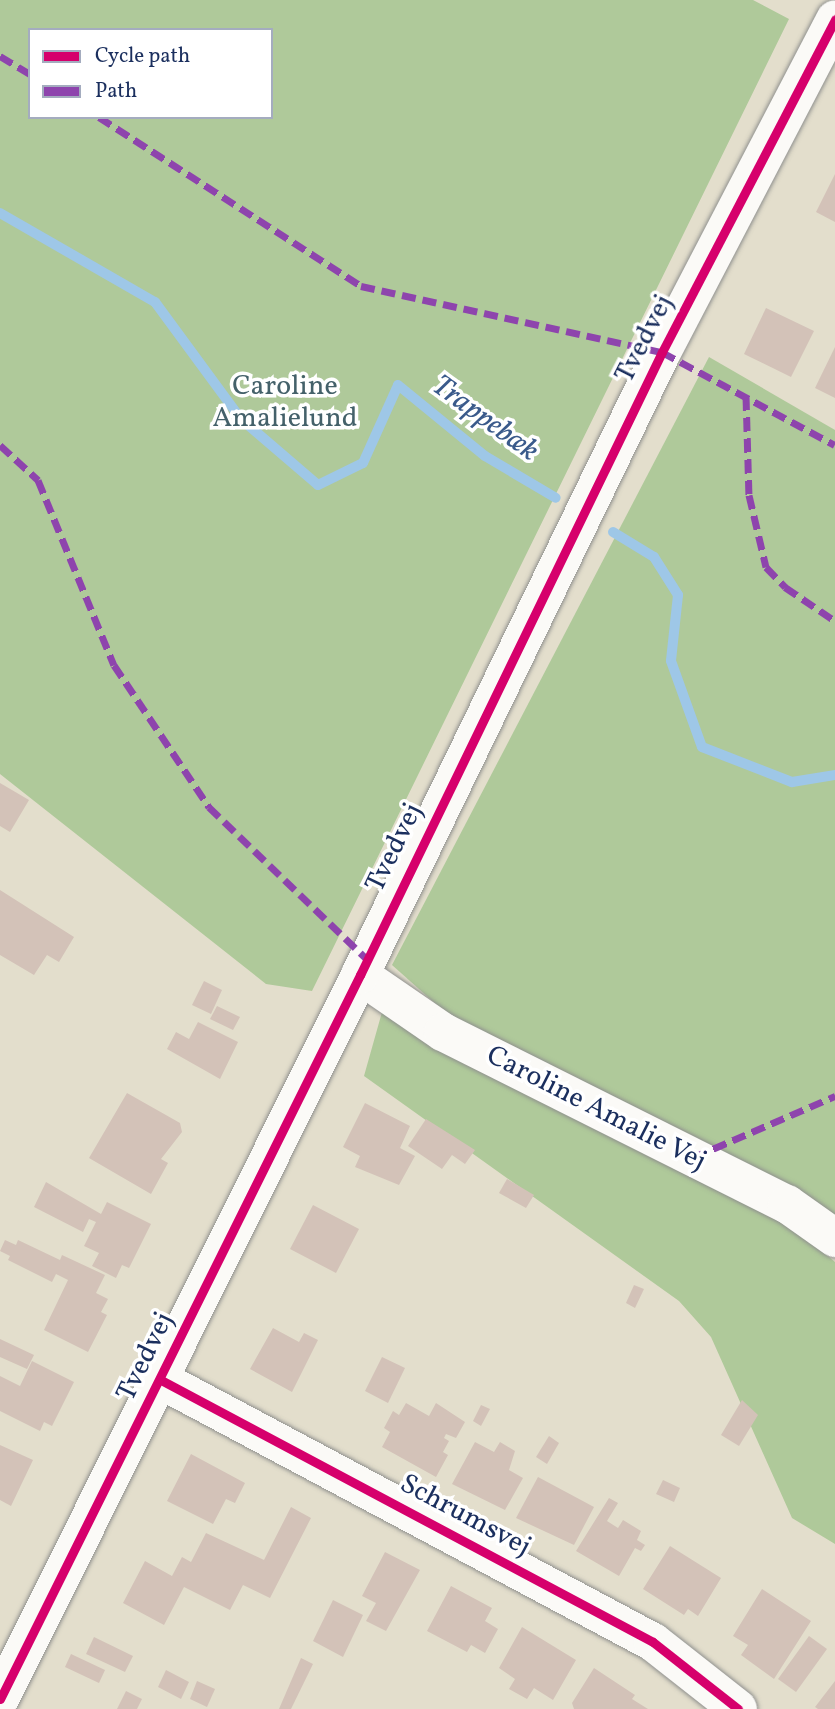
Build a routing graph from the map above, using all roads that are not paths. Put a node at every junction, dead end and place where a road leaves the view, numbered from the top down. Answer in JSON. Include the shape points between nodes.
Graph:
{"nodes":[{"id":1,"x":835,"y":19,"type":"edge"},
{"id":2,"x":360,"y":975,"type":"junction"},
{"id":3,"x":835,"y":1238,"type":"edge"},
{"id":4,"x":160,"y":1380,"type":"junction"},
{"id":5,"x":0,"y":1699,"type":"edge"},
{"id":6,"x":738,"y":1709,"type":"edge"}],
"edges":[{"from":1,"to":2,"type":"street","name":"Tvedvej","via":[[663,352]]},
{"from":2,"to":3,"type":"street","name":"Caroline Amalie Vej","via":[[443,1032],[787,1204]]},
{"from":2,"to":4,"type":"street","name":"Tvedvej"},
{"from":4,"to":5,"type":"street","name":"Tvedvej"},
{"from":4,"to":6,"type":"street","name":"Schrumsvej","via":[[653,1642]]}]}
